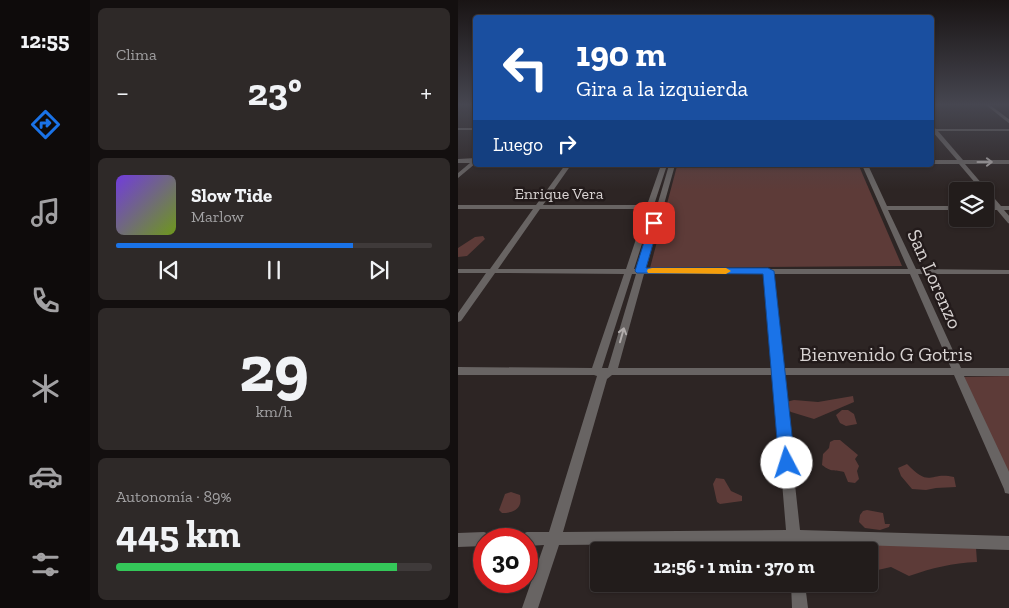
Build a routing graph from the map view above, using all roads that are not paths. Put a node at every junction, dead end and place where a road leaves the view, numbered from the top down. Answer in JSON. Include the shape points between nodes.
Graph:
{"nodes":[{"id":1,"x":937,"y":133,"type":"edge"},
{"id":2,"x":458,"y":161,"type":"edge"},
{"id":3,"x":473,"y":161,"type":"edge"},
{"id":4,"x":934,"y":162,"type":"edge"},
{"id":5,"x":961,"y":162,"type":"junction"},
{"id":6,"x":1010,"y":162,"type":"edge"},
{"id":7,"x":473,"y":163,"type":"edge"},
{"id":8,"x":567,"y":167,"type":"edge"},
{"id":9,"x":663,"y":167,"type":"edge"},
{"id":10,"x":671,"y":167,"type":"edge"},
{"id":11,"x":867,"y":167,"type":"edge"},
{"id":12,"x":458,"y":176,"type":"edge"},
{"id":13,"x":978,"y":182,"type":"edge"},
{"id":14,"x":994,"y":202,"type":"edge"},
{"id":15,"x":458,"y":207,"type":"edge"},
{"id":16,"x":537,"y":207,"type":"junction"},
{"id":17,"x":650,"y":207,"type":"junction"},
{"id":18,"x":659,"y":207,"type":"junction"},
{"id":19,"x":885,"y":208,"type":"junction"},
{"id":20,"x":949,"y":208,"type":"edge"},
{"id":21,"x":994,"y":208,"type":"edge"},
{"id":22,"x":999,"y":208,"type":"junction"},
{"id":23,"x":1010,"y":208,"type":"edge"},
{"id":24,"x":1010,"y":222,"type":"edge"},
{"id":25,"x":913,"y":270,"type":"junction"},
{"id":26,"x":458,"y":271,"type":"edge"},
{"id":27,"x":494,"y":271,"type":"junction"},
{"id":28,"x":629,"y":271,"type":"junction"},
{"id":29,"x":640,"y":271,"type":"junction"},
{"id":30,"x":768,"y":271,"type":"junction"},
{"id":31,"x":1010,"y":272,"type":"edge"},
{"id":32,"x":458,"y":318,"type":"edge"},
{"id":33,"x":458,"y":371,"type":"edge"},
{"id":34,"x":778,"y":371,"type":"junction"},
{"id":35,"x":958,"y":372,"type":"junction"},
{"id":36,"x":1010,"y":372,"type":"edge"},
{"id":37,"x":603,"y":373,"type":"junction"},
{"id":38,"x":1010,"y":489,"type":"edge"},
{"id":39,"x":794,"y":536,"type":"junction"},
{"id":40,"x":554,"y":538,"type":"junction"},
{"id":41,"x":473,"y":539,"type":"edge"},
{"id":42,"x":538,"y":539,"type":"edge"},
{"id":43,"x":458,"y":540,"type":"edge"},
{"id":44,"x":794,"y":542,"type":"edge"},
{"id":45,"x":1010,"y":544,"type":"edge"},
{"id":46,"x":799,"y":592,"type":"edge"},
{"id":47,"x":530,"y":608,"type":"edge"},
{"id":48,"x":800,"y":608,"type":"edge"}],
"edges":[{"from":1,"to":5,"type":"street"},
{"from":2,"to":3,"type":"street"},
{"from":4,"to":5,"type":"street"},
{"from":5,"to":6,"type":"street","one_way":true},
{"from":5,"to":13,"type":"street"},
{"from":7,"to":12,"type":"street"},
{"from":8,"to":16,"type":"street"},
{"from":9,"to":17,"type":"street"},
{"from":10,"to":18,"type":"street"},
{"from":11,"to":19,"type":"street","name":"San Lorenzo"},
{"from":14,"to":22,"type":"street"},
{"from":15,"to":16,"type":"street","name":"Enrique Vera"},
{"from":16,"to":17,"type":"street","name":"Enrique Vera"},
{"from":16,"to":27,"type":"street"},
{"from":17,"to":18,"type":"street","name":"Enrique Vera"},
{"from":17,"to":28,"type":"street"},
{"from":18,"to":29,"type":"street"},
{"from":19,"to":20,"type":"street"},
{"from":19,"to":25,"type":"street","name":"San Lorenzo"},
{"from":21,"to":22,"type":"street"},
{"from":22,"to":23,"type":"street"},
{"from":22,"to":24,"type":"street"},
{"from":25,"to":30,"type":"street"},
{"from":25,"to":31,"type":"street"},
{"from":25,"to":35,"type":"street","name":"San Lorenzo"},
{"from":26,"to":27,"type":"street"},
{"from":27,"to":28,"type":"street"},
{"from":27,"to":32,"type":"street"},
{"from":28,"to":29,"type":"street"},
{"from":28,"to":37,"type":"street"},
{"from":29,"to":30,"type":"street"},
{"from":37,"to":29,"type":"street","one_way":true},
{"from":30,"to":34,"type":"street"},
{"from":33,"to":37,"type":"street","name":"Bienvenido G Gotris"},
{"from":34,"to":35,"type":"street","name":"Bienvenido G Gotris"},
{"from":34,"to":37,"type":"street","name":"Bienvenido G Gotris"},
{"from":34,"to":39,"type":"street"},
{"from":35,"to":36,"type":"street","name":"Bienvenido G Gotris"},
{"from":35,"to":38,"type":"street","name":"San Lorenzo"},
{"from":37,"to":40,"type":"street"},
{"from":39,"to":40,"type":"street"},
{"from":39,"to":44,"type":"street"},
{"from":39,"to":45,"type":"street"},
{"from":40,"to":42,"type":"street"},
{"from":40,"to":47,"type":"street"},
{"from":41,"to":43,"type":"street"},
{"from":46,"to":48,"type":"street"}]}
